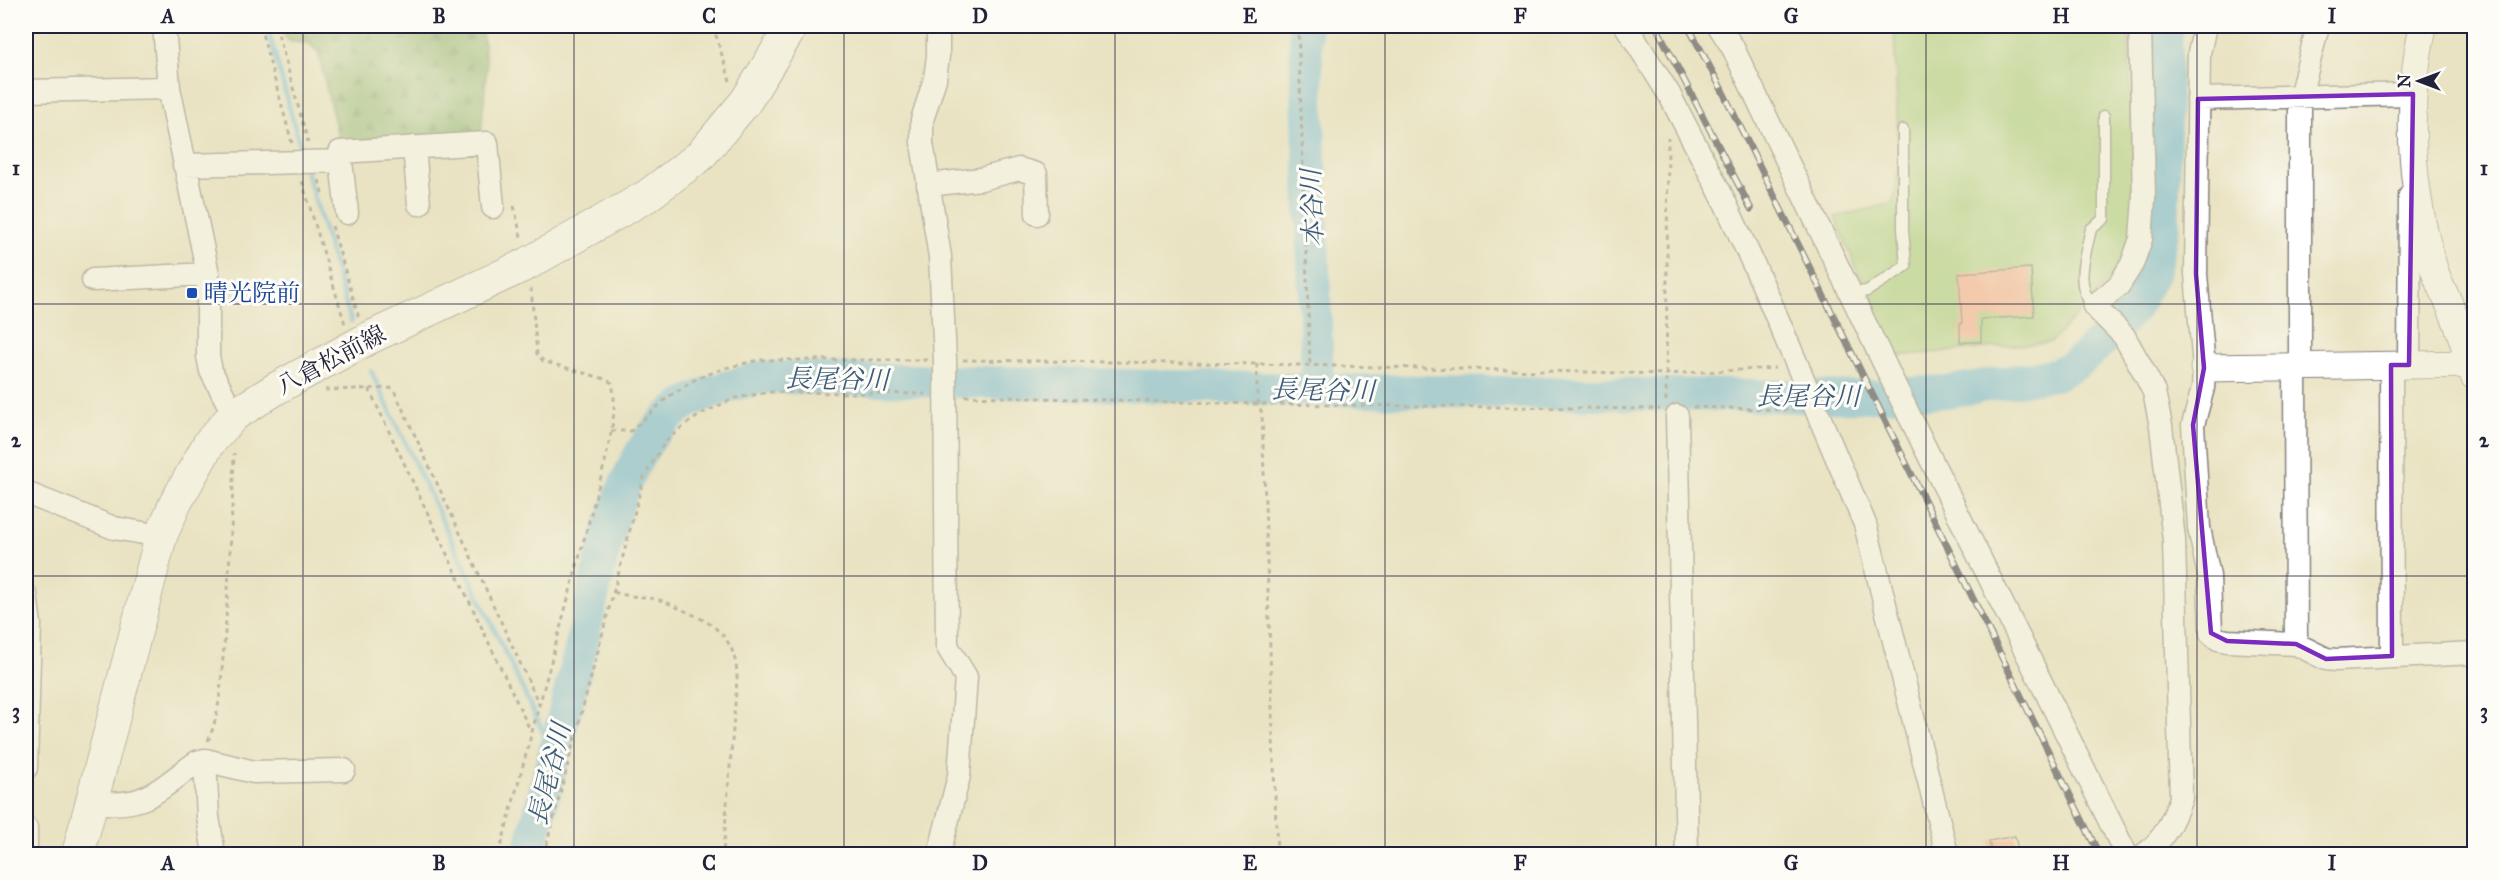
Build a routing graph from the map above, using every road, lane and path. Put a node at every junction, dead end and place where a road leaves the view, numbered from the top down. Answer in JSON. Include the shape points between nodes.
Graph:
{"nodes":[{"id":1,"x":164,"y":26,"type":"edge"},
{"id":2,"x":260,"y":26,"type":"edge"},
{"id":3,"x":713,"y":26,"type":"edge"},
{"id":4,"x":792,"y":26,"type":"edge"},
{"id":5,"x":938,"y":26,"type":"edge"},
{"id":6,"x":1298,"y":26,"type":"edge"},
{"id":7,"x":1626,"y":26,"type":"edge"},
{"id":8,"x":1719,"y":26,"type":"edge"},
{"id":9,"x":2140,"y":26,"type":"edge"},
{"id":10,"x":2205,"y":26,"type":"edge"},
{"id":11,"x":2318,"y":26,"type":"edge"},
{"id":12,"x":2423,"y":26,"type":"edge"},
{"id":13,"x":169,"y":88,"type":"junction"},
{"id":14,"x":26,"y":91,"type":"edge"},
{"id":15,"x":1669,"y":94,"type":"junction"},
{"id":16,"x":2413,"y":94,"type":"junction"},
{"id":17,"x":2300,"y":97,"type":"junction"},
{"id":18,"x":2198,"y":99,"type":"junction"},
{"id":19,"x":737,"y":112,"type":"junction"},
{"id":20,"x":2104,"y":116,"type":"dead end"},
{"id":21,"x":1904,"y":130,"type":"dead end"},
{"id":22,"x":414,"y":147,"type":"junction"},
{"id":23,"x":2411,"y":149,"type":"junction"},
{"id":24,"x":341,"y":161,"type":"junction"},
{"id":25,"x":302,"y":162,"type":"junction"},
{"id":26,"x":184,"y":165,"type":"junction"},
{"id":27,"x":928,"y":185,"type":"junction"},
{"id":28,"x":419,"y":204,"type":"dead end"},
{"id":29,"x":493,"y":207,"type":"dead end"},
{"id":30,"x":347,"y":213,"type":"dead end"},
{"id":31,"x":1037,"y":214,"type":"dead end"},
{"id":32,"x":527,"y":264,"type":"junction"},
{"id":33,"x":208,"y":274,"type":"junction"},
{"id":34,"x":93,"y":280,"type":"dead end"},
{"id":35,"x":1850,"y":293,"type":"junction"},
{"id":36,"x":2097,"y":309,"type":"junction"},
{"id":37,"x":352,"y":347,"type":"junction"},
{"id":38,"x":945,"y":364,"type":"junction"},
{"id":39,"x":1257,"y":364,"type":"junction"},
{"id":40,"x":1310,"y":365,"type":"junction"},
{"id":41,"x":2400,"y":365,"type":"junction"},
{"id":42,"x":2298,"y":367,"type":"junction"},
{"id":43,"x":1799,"y":368,"type":"junction"},
{"id":44,"x":2204,"y":368,"type":"junction"},
{"id":45,"x":2473,"y":368,"type":"edge"},
{"id":46,"x":311,"y":370,"type":"junction"},
{"id":47,"x":1667,"y":375,"type":"junction"},
{"id":48,"x":370,"y":389,"type":"junction"},
{"id":49,"x":945,"y":393,"type":"junction"},
{"id":50,"x":1258,"y":404,"type":"junction"},
{"id":51,"x":1816,"y":408,"type":"junction"},
{"id":52,"x":1674,"y":409,"type":"junction"},
{"id":53,"x":234,"y":415,"type":"junction"},
{"id":54,"x":611,"y":431,"type":"junction"},
{"id":55,"x":26,"y":493,"type":"edge"},
{"id":56,"x":161,"y":536,"type":"junction"},
{"id":57,"x":614,"y":592,"type":"junction"},
{"id":58,"x":26,"y":595,"type":"edge"},
{"id":59,"x":2296,"y":644,"type":"junction"},
{"id":60,"x":2475,"y":653,"type":"edge"},
{"id":61,"x":2392,"y":657,"type":"junction"},
{"id":62,"x":539,"y":707,"type":"junction"},
{"id":63,"x":532,"y":733,"type":"junction"},
{"id":64,"x":205,"y":760,"type":"junction"},
{"id":65,"x":26,"y":768,"type":"edge"},
{"id":66,"x":344,"y":770,"type":"dead end"},
{"id":67,"x":92,"y":801,"type":"junction"},
{"id":68,"x":26,"y":828,"type":"edge"},
{"id":69,"x":26,"y":855,"type":"edge"},
{"id":70,"x":78,"y":855,"type":"edge"},
{"id":71,"x":214,"y":855,"type":"edge"},
{"id":72,"x":499,"y":855,"type":"edge"},
{"id":73,"x":544,"y":855,"type":"edge"},
{"id":74,"x":723,"y":855,"type":"edge"},
{"id":75,"x":939,"y":855,"type":"edge"},
{"id":76,"x":1277,"y":855,"type":"edge"},
{"id":77,"x":1687,"y":855,"type":"edge"},
{"id":78,"x":1947,"y":855,"type":"edge"},
{"id":79,"x":2126,"y":855,"type":"edge"},
{"id":80,"x":2145,"y":855,"type":"edge"}],
"edges":[{"from":1,"to":13,"type":"street"},
{"from":2,"to":25,"type":"path"},
{"from":3,"to":19,"type":"path"},
{"from":4,"to":19,"type":"main road","name":"八倉松前線"},
{"from":5,"to":27,"type":"street","via":[[935,79],[922,120]]},
{"from":6,"to":40,"type":"path"},
{"from":7,"to":15,"type":"street"},
{"from":8,"to":35,"type":"street"},
{"from":9,"to":36,"type":"street","via":[[2144,198],[2141,239],[2119,285]]},
{"from":10,"to":18,"type":"street","via":[[2199,53]]},
{"from":11,"to":17,"type":"street"},
{"from":12,"to":16,"type":"street"},
{"from":13,"to":14,"type":"street"},
{"from":13,"to":26,"type":"street"},
{"from":15,"to":43,"type":"street","via":[[1722,196]]},
{"from":15,"to":47,"type":"path"},
{"from":16,"to":17,"type":"street"},
{"from":16,"to":23,"type":"street"},
{"from":17,"to":18,"type":"street"},
{"from":17,"to":42,"type":"street"},
{"from":18,"to":44,"type":"street","via":[[2196,274]]},
{"from":19,"to":32,"type":"main road","name":"八倉松前線","via":[[700,156],[647,196]]},
{"from":20,"to":36,"type":"lane","via":[[2104,219],[2091,229],[2082,286],[2088,301]]},
{"from":21,"to":35,"type":"lane","via":[[1906,266],[1867,291]]},
{"from":22,"to":24,"type":"street","via":[[340,152]]},
{"from":22,"to":28,"type":"street"},
{"from":22,"to":29,"type":"street","via":[[487,143]]},
{"from":23,"to":41,"type":"street"},
{"from":23,"to":45,"type":"street","via":[[2423,229],[2435,273]]},
{"from":24,"to":25,"type":"street"},
{"from":24,"to":30,"type":"street"},
{"from":25,"to":26,"type":"street"},
{"from":25,"to":37,"type":"path"},
{"from":26,"to":33,"type":"street"},
{"from":27,"to":31,"type":"street","via":[[1019,170],[1036,174]]},
{"from":27,"to":38,"type":"street","via":[[940,257]]},
{"from":32,"to":37,"type":"main road","name":"八倉松前線"},
{"from":32,"to":54,"type":"path","via":[[537,354],[543,361],[612,383]]},
{"from":33,"to":34,"type":"street"},
{"from":33,"to":53,"type":"street","via":[[208,356],[211,371]]},
{"from":35,"to":79,"type":"street"},
{"from":36,"to":80,"type":"street","via":[[2124,336],[2154,392],[2174,540],[2181,798],[2172,823]]},
{"from":37,"to":46,"type":"main road","name":"八倉松前線"},
{"from":38,"to":39,"type":"path"},
{"from":38,"to":49,"type":"street"},
{"from":38,"to":54,"type":"path","via":[[759,360],[696,379],[668,397],[631,431]]},
{"from":39,"to":40,"type":"path"},
{"from":39,"to":50,"type":"path"},
{"from":40,"to":47,"type":"path"},
{"from":41,"to":42,"type":"street"},
{"from":41,"to":45,"type":"street"},
{"from":41,"to":61,"type":"street"},
{"from":42,"to":44,"type":"street"},
{"from":42,"to":59,"type":"street"},
{"from":43,"to":47,"type":"path"},
{"from":43,"to":51,"type":"street"},
{"from":44,"to":59,"type":"street","via":[[2193,425],[2211,633],[2227,641]]},
{"from":46,"to":48,"type":"path","via":[[323,390]]},
{"from":46,"to":53,"type":"main road","name":"八倉松前線"},
{"from":47,"to":52,"type":"path"},
{"from":48,"to":62,"type":"path","via":[[393,388]]},
{"from":48,"to":63,"type":"path"},
{"from":49,"to":50,"type":"path"},
{"from":49,"to":57,"type":"path","via":[[771,392],[735,398],[703,413],[682,426],[652,459]]},
{"from":49,"to":75,"type":"street","via":[[947,646],[966,677],[959,777]]},
{"from":50,"to":52,"type":"path"},
{"from":50,"to":76,"type":"path","via":[[1262,414]]},
{"from":51,"to":52,"type":"path"},
{"from":51,"to":78,"type":"street","via":[[1865,524]]},
{"from":52,"to":77,"type":"street"},
{"from":53,"to":56,"type":"main road","name":"八倉松前線","via":[[209,443]]},
{"from":53,"to":64,"type":"path","via":[[231,564],[217,717]]},
{"from":54,"to":62,"type":"path"},
{"from":55,"to":56,"type":"street","via":[[114,528]]},
{"from":56,"to":67,"type":"main road","name":"八倉松前線"},
{"from":57,"to":73,"type":"path"},
{"from":57,"to":74,"type":"path","via":[[655,599],[695,615],[720,631],[734,653],[737,679]]},
{"from":58,"to":65,"type":"street","via":[[30,624]]},
{"from":59,"to":61,"type":"street","via":[[2325,659]]},
{"from":60,"to":61,"type":"street"},
{"from":62,"to":63,"type":"path"},
{"from":63,"to":72,"type":"path"},
{"from":64,"to":66,"type":"street","via":[[254,772]]},
{"from":64,"to":67,"type":"street","via":[[142,801],[111,805]]},
{"from":64,"to":71,"type":"street"},
{"from":67,"to":70,"type":"main road","name":"八倉松前線"},
{"from":68,"to":69,"type":"street"}]}
